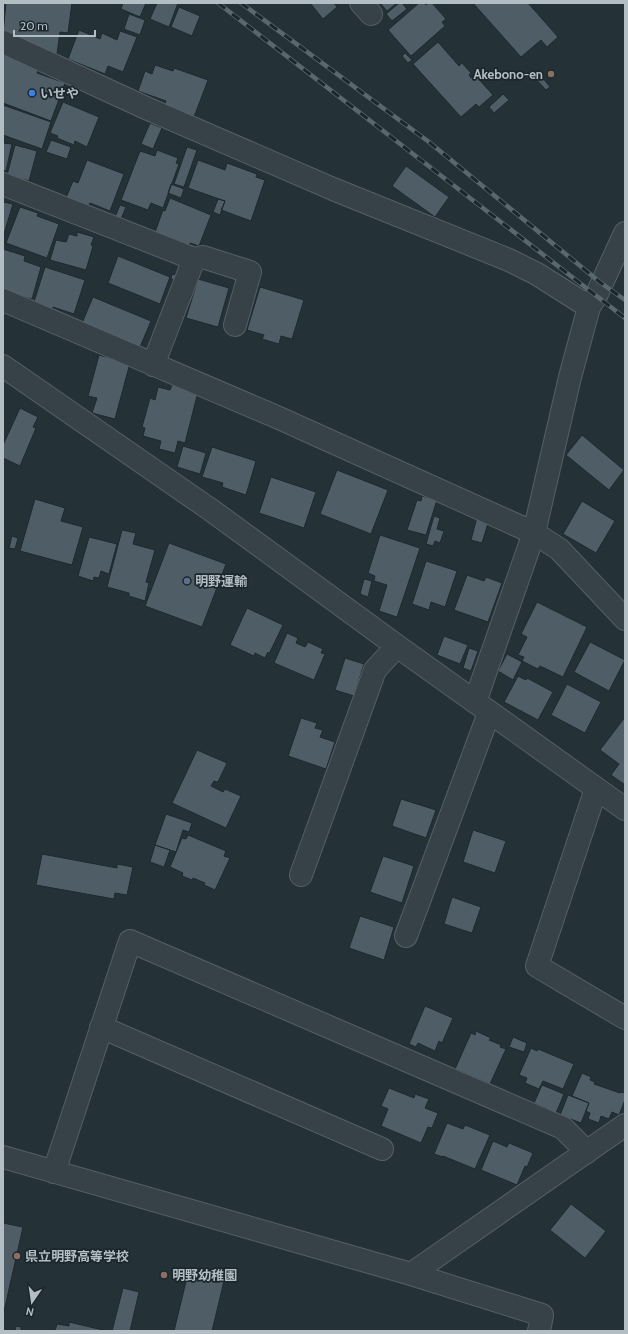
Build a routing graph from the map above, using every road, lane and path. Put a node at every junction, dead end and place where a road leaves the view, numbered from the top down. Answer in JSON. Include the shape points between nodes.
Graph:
{"nodes":[{"id":1,"x":3,"y":42,"type":"edge"},
{"id":2,"x":3,"y":184,"type":"edge"},
{"id":3,"x":625,"y":233,"type":"edge"},
{"id":4,"x":194,"y":259,"type":"junction"},
{"id":5,"x":3,"y":300,"type":"edge"},
{"id":6,"x":589,"y":307,"type":"junction"},
{"id":7,"x":235,"y":325,"type":"dead end"},
{"id":8,"x":153,"y":365,"type":"junction"},
{"id":9,"x":3,"y":366,"type":"edge"},
{"id":10,"x":534,"y":532,"type":"junction"},
{"id":11,"x":625,"y":619,"type":"edge"},
{"id":12,"x":397,"y":646,"type":"junction"},
{"id":13,"x":482,"y":707,"type":"junction"},
{"id":14,"x":596,"y":789,"type":"junction"},
{"id":15,"x":625,"y":809,"type":"edge"},
{"id":16,"x":301,"y":875,"type":"dead end"},
{"id":17,"x":406,"y":936,"type":"dead end"},
{"id":18,"x":625,"y":1018,"type":"edge"},
{"id":19,"x":101,"y":1027,"type":"junction"},
{"id":20,"x":625,"y":1125,"type":"edge"},
{"id":21,"x":382,"y":1149,"type":"dead end"},
{"id":22,"x":587,"y":1152,"type":"junction"},
{"id":23,"x":3,"y":1157,"type":"edge"},
{"id":24,"x":54,"y":1172,"type":"junction"},
{"id":25,"x":411,"y":1274,"type":"junction"},
{"id":26,"x":540,"y":1331,"type":"edge"}],
"edges":[{"from":1,"to":6,"type":"street","via":[[146,108],[333,189],[509,260],[537,274]]},
{"from":2,"to":4,"type":"street"},
{"from":3,"to":6,"type":"street"},
{"from":4,"to":7,"type":"street","via":[[203,257],[250,272]]},
{"from":4,"to":8,"type":"street"},
{"from":5,"to":8,"type":"street"},
{"from":6,"to":10,"type":"street"},
{"from":8,"to":10,"type":"street","via":[[279,418]]},
{"from":9,"to":12,"type":"street","via":[[211,510]]},
{"from":10,"to":11,"type":"street","via":[[559,549]]},
{"from":10,"to":13,"type":"street"},
{"from":12,"to":13,"type":"street"},
{"from":12,"to":16,"type":"street","via":[[375,670]]},
{"from":13,"to":14,"type":"street"},
{"from":13,"to":17,"type":"street"},
{"from":14,"to":15,"type":"street"},
{"from":14,"to":18,"type":"street","via":[[537,966]]},
{"from":19,"to":21,"type":"street"},
{"from":19,"to":22,"type":"street","via":[[130,941],[563,1128]]},
{"from":19,"to":24,"type":"street"},
{"from":20,"to":22,"type":"street"},
{"from":22,"to":25,"type":"street"},
{"from":23,"to":24,"type":"street"},
{"from":24,"to":25,"type":"street"},
{"from":25,"to":26,"type":"street","via":[[542,1315]]}]}
